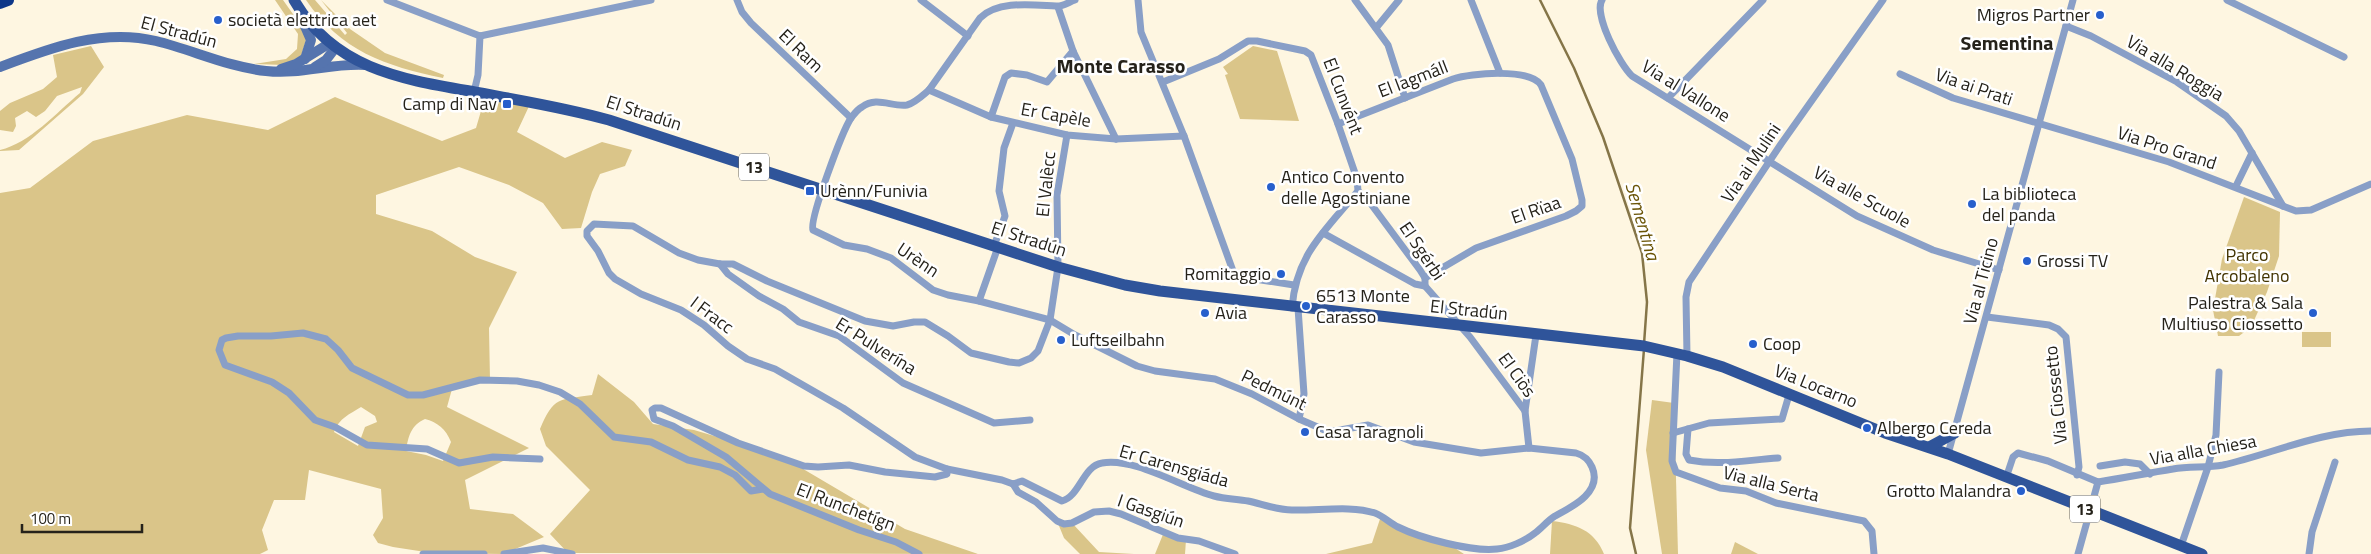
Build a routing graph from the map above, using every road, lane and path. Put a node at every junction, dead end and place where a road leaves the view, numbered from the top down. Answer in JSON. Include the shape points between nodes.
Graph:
{"nodes":[{"id":1,"x":8,"y":0,"type":"edge"},
{"id":2,"x":294,"y":0,"type":"edge"},
{"id":3,"x":387,"y":0,"type":"edge"},
{"id":4,"x":651,"y":0,"type":"edge"},
{"id":5,"x":737,"y":0,"type":"edge"},
{"id":6,"x":921,"y":0,"type":"edge"},
{"id":7,"x":1075,"y":0,"type":"edge"},
{"id":8,"x":1138,"y":0,"type":"edge"},
{"id":9,"x":1355,"y":0,"type":"edge"},
{"id":10,"x":1399,"y":0,"type":"edge"},
{"id":11,"x":1471,"y":0,"type":"edge"},
{"id":12,"x":1602,"y":0,"type":"edge"},
{"id":13,"x":1763,"y":0,"type":"edge"},
{"id":14,"x":1883,"y":0,"type":"edge"},
{"id":15,"x":2073,"y":0,"type":"edge"},
{"id":16,"x":2227,"y":0,"type":"edge"},
{"id":17,"x":1011,"y":2,"type":"edge"},
{"id":18,"x":0,"y":3,"type":"edge"},
{"id":19,"x":1058,"y":7,"type":"junction"},
{"id":20,"x":2066,"y":26,"type":"junction"},
{"id":21,"x":1376,"y":28,"type":"junction"},
{"id":22,"x":480,"y":36,"type":"junction"},
{"id":23,"x":968,"y":36,"type":"junction"},
{"id":24,"x":333,"y":45,"type":"junction"},
{"id":25,"x":1073,"y":51,"type":"junction"},
{"id":26,"x":2344,"y":57,"type":"dead end"},
{"id":27,"x":305,"y":59,"type":"junction"},
{"id":28,"x":365,"y":65,"type":"junction"},
{"id":29,"x":0,"y":67,"type":"edge"},
{"id":30,"x":307,"y":70,"type":"junction"},
{"id":31,"x":263,"y":71,"type":"junction"},
{"id":32,"x":1500,"y":74,"type":"junction"},
{"id":33,"x":1900,"y":74,"type":"dead end"},
{"id":34,"x":1163,"y":82,"type":"junction"},
{"id":35,"x":929,"y":90,"type":"junction"},
{"id":36,"x":474,"y":92,"type":"junction"},
{"id":37,"x":1405,"y":98,"type":"junction"},
{"id":38,"x":1668,"y":98,"type":"junction"},
{"id":39,"x":991,"y":117,"type":"junction"},
{"id":40,"x":851,"y":118,"type":"junction"},
{"id":41,"x":1013,"y":123,"type":"junction"},
{"id":42,"x":1338,"y":124,"type":"junction"},
{"id":43,"x":2039,"y":125,"type":"junction"},
{"id":44,"x":1067,"y":135,"type":"junction"},
{"id":45,"x":1184,"y":136,"type":"junction"},
{"id":46,"x":1116,"y":139,"type":"junction"},
{"id":47,"x":2252,"y":152,"type":"junction"},
{"id":48,"x":1770,"y":162,"type":"junction"},
{"id":49,"x":2371,"y":184,"type":"edge"},
{"id":50,"x":2236,"y":186,"type":"junction"},
{"id":51,"x":822,"y":190,"type":"junction"},
{"id":52,"x":1358,"y":191,"type":"junction"},
{"id":53,"x":2283,"y":206,"type":"junction"},
{"id":54,"x":1323,"y":233,"type":"junction"},
{"id":55,"x":996,"y":246,"type":"junction"},
{"id":56,"x":720,"y":264,"type":"junction"},
{"id":57,"x":1058,"y":267,"type":"junction"},
{"id":58,"x":1999,"y":270,"type":"junction"},
{"id":59,"x":1425,"y":282,"type":"junction"},
{"id":60,"x":1294,"y":285,"type":"junction"},
{"id":61,"x":980,"y":301,"type":"junction"},
{"id":62,"x":1295,"y":308,"type":"junction"},
{"id":63,"x":1987,"y":317,"type":"junction"},
{"id":64,"x":1050,"y":320,"type":"junction"},
{"id":65,"x":1461,"y":327,"type":"junction"},
{"id":66,"x":1536,"y":335,"type":"junction"},
{"id":67,"x":1677,"y":353,"type":"junction"},
{"id":68,"x":2219,"y":372,"type":"dead end"},
{"id":69,"x":1789,"y":395,"type":"junction"},
{"id":70,"x":1525,"y":411,"type":"junction"},
{"id":71,"x":1299,"y":419,"type":"junction"},
{"id":72,"x":1030,"y":420,"type":"dead end"},
{"id":73,"x":1688,"y":429,"type":"junction"},
{"id":74,"x":2371,"y":431,"type":"edge"},
{"id":75,"x":1673,"y":433,"type":"junction"},
{"id":76,"x":1955,"y":433,"type":"junction"},
{"id":77,"x":1929,"y":447,"type":"junction"},
{"id":78,"x":1528,"y":448,"type":"junction"},
{"id":79,"x":1948,"y":454,"type":"junction"},
{"id":80,"x":1778,"y":458,"type":"dead end"},
{"id":81,"x":540,"y":459,"type":"dead end"},
{"id":82,"x":2335,"y":462,"type":"dead end"},
{"id":83,"x":2100,"y":466,"type":"dead end"},
{"id":84,"x":2208,"y":466,"type":"junction"},
{"id":85,"x":947,"y":470,"type":"junction"},
{"id":86,"x":2150,"y":474,"type":"junction"},
{"id":87,"x":2077,"y":475,"type":"junction"},
{"id":88,"x":2006,"y":478,"type":"junction"},
{"id":89,"x":2098,"y":482,"type":"junction"},
{"id":90,"x":1013,"y":484,"type":"junction"},
{"id":91,"x":763,"y":489,"type":"junction"},
{"id":92,"x":2090,"y":511,"type":"junction"},
{"id":93,"x":1527,"y":538,"type":"joint"},
{"id":94,"x":2181,"y":546,"type":"junction"},
{"id":95,"x":422,"y":554,"type":"edge"},
{"id":96,"x":484,"y":554,"type":"edge"},
{"id":97,"x":504,"y":554,"type":"edge"},
{"id":98,"x":572,"y":554,"type":"edge"},
{"id":99,"x":918,"y":554,"type":"edge"},
{"id":100,"x":1235,"y":554,"type":"edge"},
{"id":101,"x":1874,"y":554,"type":"edge"},
{"id":102,"x":2078,"y":554,"type":"edge"},
{"id":103,"x":2202,"y":554,"type":"edge"},
{"id":104,"x":2309,"y":554,"type":"edge"}],
"edges":[{"from":1,"to":18,"type":"highway"},
{"from":2,"to":24,"type":"main road","number":"13"},
{"from":2,"to":27,"type":"street","via":[[311,40]]},
{"from":3,"to":22,"type":"street"},
{"from":4,"to":22,"type":"street"},
{"from":5,"to":40,"type":"street","name":"El Ram","via":[[751,23]]},
{"from":6,"to":23,"type":"street"},
{"from":7,"to":19,"type":"street"},
{"from":8,"to":34,"type":"street","via":[[1142,32]]},
{"from":9,"to":21,"type":"street"},
{"from":10,"to":21,"type":"street"},
{"from":11,"to":32,"type":"street"},
{"from":12,"to":38,"type":"street","name":"Via al Vallone","via":[[1599,9],[1602,21],[1624,68]]},
{"from":13,"to":38,"type":"street"},
{"from":14,"to":48,"type":"street","name":"Via ai Mulini"},
{"from":15,"to":20,"type":"street","name":"Via al Ticino"},
{"from":16,"to":26,"type":"street"},
{"from":17,"to":19,"type":"street"},
{"from":17,"to":23,"type":"street","via":[[987,11]]},
{"from":19,"to":25,"type":"street"},
{"from":20,"to":43,"type":"street","name":"Via al Ticino"},
{"from":20,"to":47,"type":"street","name":"Via alla Roggia","via":[[2177,82],[2230,120]]},
{"from":21,"to":37,"type":"street","via":[[1388,46]]},
{"from":22,"to":36,"type":"street"},
{"from":23,"to":35,"type":"street"},
{"from":24,"to":27,"type":"street"},
{"from":24,"to":28,"type":"main road","number":"13"},
{"from":24,"to":30,"type":"street","via":[[323,62]]},
{"from":25,"to":39,"type":"street","via":[[1047,82],[1011,73],[1005,77]]},
{"from":25,"to":46,"type":"street"},
{"from":27,"to":31,"type":"street","via":[[291,67]]},
{"from":28,"to":30,"type":"street"},
{"from":28,"to":36,"type":"main road","name":"El Stradún","number":"13","via":[[402,78]]},
{"from":29,"to":31,"type":"street","name":"El Stradún","via":[[70,43],[122,37],[155,41],[232,65]]},
{"from":30,"to":31,"type":"street","via":[[288,73]]},
{"from":32,"to":37,"type":"street","name":"El Iagmáll","via":[[1462,76]]},
{"from":32,"to":59,"type":"street","name":"El Rïaa","via":[[1533,78],[1540,82],[1572,159],[1582,206],[1566,216],[1476,248]]},
{"from":33,"to":43,"type":"street","name":"Via ai Prati","via":[[1953,98]]},
{"from":34,"to":42,"type":"street","name":"El Cunvént","via":[[1219,60],[1248,41],[1305,51],[1311,55]]},
{"from":34,"to":45,"type":"street"},
{"from":35,"to":39,"type":"street","name":"Er Capèle"},
{"from":35,"to":40,"type":"street","via":[[906,105],[872,102]]},
{"from":36,"to":51,"type":"main road","name":"El Stradún","number":"13","via":[[589,114]]},
{"from":37,"to":42,"type":"street","name":"El Iagmáll"},
{"from":38,"to":48,"type":"street","name":"Via al Vallone"},
{"from":39,"to":41,"type":"street","name":"Er Capèle"},
{"from":40,"to":51,"type":"street","name":"Urènn"},
{"from":41,"to":44,"type":"street","name":"Er Capèle"},
{"from":41,"to":55,"type":"street","via":[[1004,148],[999,191],[1005,216]]},
{"from":42,"to":52,"type":"street","name":"El Cunvént"},
{"from":43,"to":50,"type":"street","name":"Via Pro Grand","via":[[2148,155]]},
{"from":43,"to":58,"type":"street","name":"Via al Ticino"},
{"from":44,"to":46,"type":"street","name":"Er Capèle"},
{"from":44,"to":57,"type":"street","name":"El Valècc","via":[[1056,204]]},
{"from":45,"to":46,"type":"street","name":"Er Capèle"},
{"from":45,"to":60,"type":"street","via":[[1233,271],[1242,277]]},
{"from":47,"to":50,"type":"street"},
{"from":47,"to":53,"type":"street","name":"Via alla Roggia"},
{"from":48,"to":58,"type":"street","name":"Via alle Scuole","via":[[1876,225],[1933,250]]},
{"from":48,"to":67,"type":"street","name":"Via ai Mulini","via":[[1689,282]]},
{"from":49,"to":53,"type":"street","name":"Via Pro Grand","via":[[2306,212]]},
{"from":50,"to":53,"type":"street","name":"Via Pro Grand"},
{"from":51,"to":55,"type":"main road","name":"El Stradún","number":"13"},
{"from":51,"to":61,"type":"street","name":"Urènn","via":[[812,227],[814,232],[840,244],[868,249],[891,258],[934,290]]},
{"from":52,"to":54,"type":"street"},
{"from":52,"to":59,"type":"street","name":"El Sgérbi","via":[[1368,200]]},
{"from":54,"to":59,"type":"street","via":[[1416,284]]},
{"from":54,"to":60,"type":"street","via":[[1307,254]]},
{"from":55,"to":57,"type":"main road","name":"El Stradún","number":"13"},
{"from":55,"to":61,"type":"street"},
{"from":56,"to":64,"type":"street","name":"I Fracc","via":[[733,264],[865,321],[893,326],[925,322],[970,353],[1009,362],[1024,362],[1035,354]]},
{"from":56,"to":72,"type":"street","name":"Er Pulverína","via":[[728,274],[759,296],[799,322],[839,336],[902,383],[994,423]]},
{"from":56,"to":85,"type":"street","name":"I Fracc","via":[[679,253],[633,226],[594,224],[586,230],[609,273],[621,283],[681,310],[747,359],[775,369],[843,408],[915,457]]},
{"from":57,"to":62,"type":"main road","name":"El Stradún","number":"13","via":[[1125,285]]},
{"from":57,"to":64,"type":"street","name":"I Fracc"},
{"from":58,"to":63,"type":"street","name":"Via al Ticino"},
{"from":59,"to":65,"type":"street","name":"El Sgérbi"},
{"from":60,"to":62,"type":"street"},
{"from":61,"to":64,"type":"street","name":"Urènn"},
{"from":62,"to":65,"type":"main road","name":"El Stradún","number":"13"},
{"from":62,"to":71,"type":"street","via":[[1304,394]]},
{"from":63,"to":76,"type":"street","name":"Via al Ticino"},
{"from":63,"to":87,"type":"street","name":"Via Ciossetto","via":[[2049,326],[2066,337],[2079,467]]},
{"from":64,"to":71,"type":"street","name":"Pedmúnt","via":[[1137,366],[1215,379]]},
{"from":65,"to":66,"type":"main road","name":"El Stradún","number":"13"},
{"from":65,"to":70,"type":"street","name":"El Ciòs"},
{"from":66,"to":67,"type":"main road","name":"El Stradún","number":"13","via":[[1621,343]]},
{"from":66,"to":70,"type":"street"},
{"from":67,"to":69,"type":"main road","name":"Via Locarno","number":"13","via":[[1724,367]]},
{"from":67,"to":75,"type":"street","name":"Via alla Serta"},
{"from":68,"to":84,"type":"street","via":[[2217,427]]},
{"from":69,"to":73,"type":"street","via":[[1782,418],[1721,422]]},
{"from":69,"to":77,"type":"main road","name":"Via Locarno","number":"13"},
{"from":70,"to":78,"type":"street","name":"El Ciòs"},
{"from":71,"to":78,"type":"street","name":"Pedmúnt","via":[[1329,432],[1368,425],[1414,442],[1481,453]]},
{"from":73,"to":75,"type":"street"},
{"from":73,"to":80,"type":"street","via":[[1686,454],[1690,460],[1715,464]]},
{"from":74,"to":84,"type":"street","name":"Via alla Chiesa","via":[[2317,437],[2266,454]]},
{"from":75,"to":101,"type":"street","name":"Via alla Serta","via":[[1672,463],[1678,473],[1776,503],[1864,521],[1872,531]]},
{"from":76,"to":77,"type":"main road"},
{"from":76,"to":79,"type":"street","name":"Via al Ticino"},
{"from":77,"to":79,"type":"main road","name":"Via Locarno","number":"13"},
{"from":78,"to":93,"type":"street","name":"Pedmúnt","via":[[1580,454],[1590,463],[1594,477],[1593,486],[1586,495]]},
{"from":79,"to":88,"type":"main road","name":"Via Locarno","number":"13"},
{"from":81,"to":91,"type":"street","via":[[493,457],[459,462],[427,449],[366,445],[335,427],[315,420],[289,393],[272,382],[225,365],[220,356],[220,345],[226,338],[238,336],[314,335],[332,344],[352,368],[413,396],[480,380],[549,388],[580,404],[614,437],[651,442],[688,460],[720,466],[751,491]]},
{"from":82,"to":104,"type":"street","via":[[2312,532]]},
{"from":83,"to":86,"type":"street","via":[[2125,462],[2140,464]]},
{"from":84,"to":86,"type":"street","name":"Via alla Chiesa"},
{"from":84,"to":94,"type":"street"},
{"from":85,"to":90,"type":"street","name":"Er Carensgiáda"},
{"from":85,"to":91,"type":"street","via":[[946,474],[935,476],[849,465],[804,466],[738,443],[663,409],[653,409],[652,415],[656,420],[726,457]]},
{"from":86,"to":89,"type":"street","name":"Via alla Chiesa"},
{"from":87,"to":88,"type":"street","via":[[2048,461],[2017,453]]},
{"from":87,"to":89,"type":"street"},
{"from":88,"to":92,"type":"main road","name":"Via Locarno","number":"13"},
{"from":89,"to":92,"type":"street"},
{"from":90,"to":93,"type":"street","name":"Er Carensgiáda","via":[[1019,480],[1026,482],[1062,501],[1070,498],[1094,467],[1102,463],[1115,464],[1176,480],[1218,497],[1292,510],[1374,513],[1400,528],[1447,543],[1496,549]]},
{"from":90,"to":100,"type":"street","name":"I Gasgiún","via":[[1018,492],[1064,524],[1094,512],[1109,511],[1178,538],[1199,541]]},
{"from":91,"to":99,"type":"street","name":"El Runchetígn","via":[[896,542]]},
{"from":92,"to":94,"type":"main road","name":"Via Locarno","number":"13"},
{"from":92,"to":102,"type":"street"},
{"from":94,"to":103,"type":"main road","name":"Via Locarno","number":"13"},
{"from":95,"to":96,"type":"street"},
{"from":97,"to":98,"type":"street","via":[[543,548]]}]}
